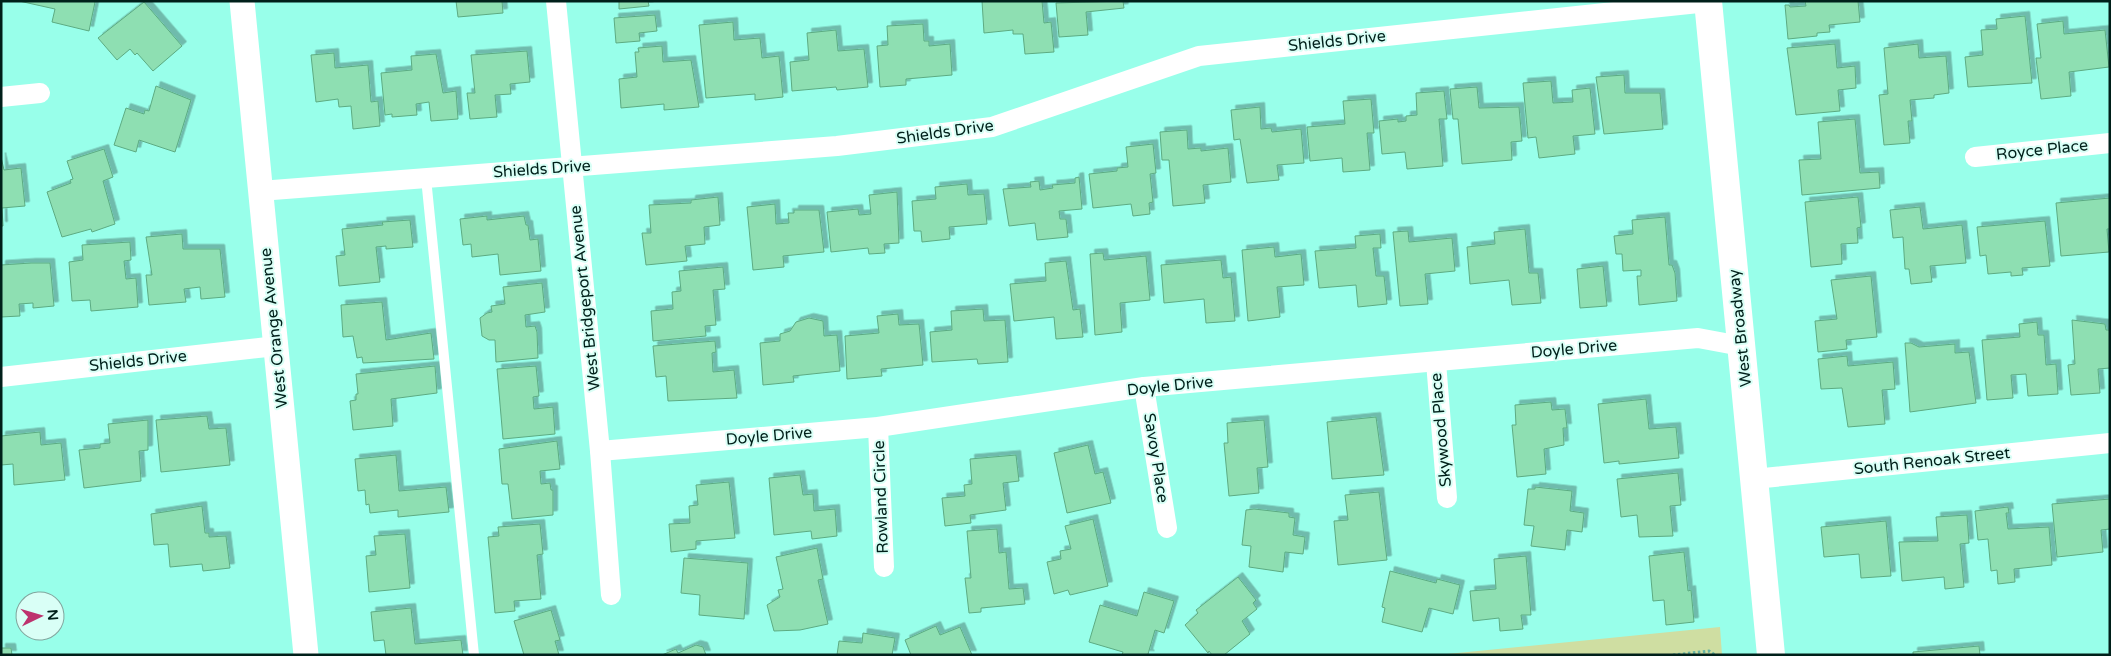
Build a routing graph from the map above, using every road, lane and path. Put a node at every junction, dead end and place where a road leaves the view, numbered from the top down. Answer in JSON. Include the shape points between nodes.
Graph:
{"nodes":[{"id":1,"x":242,"y":1,"type":"edge"},
{"id":2,"x":556,"y":1,"type":"edge"},
{"id":3,"x":1708,"y":2,"type":"edge"},
{"id":4,"x":40,"y":93,"type":"dead end"},
{"id":5,"x":1,"y":97,"type":"edge"},
{"id":6,"x":2110,"y":143,"type":"edge"},
{"id":7,"x":1975,"y":157,"type":"dead end"},
{"id":8,"x":571,"y":167,"type":"junction"},
{"id":9,"x":426,"y":178,"type":"junction"},
{"id":10,"x":260,"y":191,"type":"junction"},
{"id":11,"x":276,"y":346,"type":"junction"},
{"id":12,"x":1741,"y":346,"type":"junction"},
{"id":13,"x":1436,"y":362,"type":"junction"},
{"id":14,"x":1,"y":377,"type":"edge"},
{"id":15,"x":1144,"y":387,"type":"junction"},
{"id":16,"x":878,"y":427,"type":"junction"},
{"id":17,"x":2110,"y":443,"type":"edge"},
{"id":18,"x":600,"y":451,"type":"junction"},
{"id":19,"x":1754,"y":480,"type":"junction"},
{"id":20,"x":1447,"y":498,"type":"dead end"},
{"id":21,"x":1167,"y":528,"type":"dead end"},
{"id":22,"x":884,"y":567,"type":"dead end"},
{"id":23,"x":611,"y":595,"type":"dead end"},
{"id":24,"x":306,"y":655,"type":"edge"},
{"id":25,"x":474,"y":655,"type":"edge"},
{"id":26,"x":1673,"y":655,"type":"edge"},
{"id":27,"x":1715,"y":655,"type":"edge"},
{"id":28,"x":1771,"y":655,"type":"edge"}],
"edges":[{"from":1,"to":10,"type":"street","name":"West Orange Avenue"},
{"from":2,"to":8,"type":"street","name":"West Bridgeport Avenue"},
{"from":3,"to":8,"type":"street","name":"Shields Drive","via":[[1199,56],[992,127],[837,146]]},
{"from":3,"to":12,"type":"main road","name":"West Broadway"},
{"from":4,"to":5,"type":"street"},
{"from":6,"to":7,"type":"street","name":"Royce Place"},
{"from":8,"to":9,"type":"street","name":"Shields Drive"},
{"from":8,"to":18,"type":"street","name":"West Bridgeport Avenue"},
{"from":9,"to":10,"type":"street","name":"Shields Drive"},
{"from":9,"to":25,"type":"lane"},
{"from":10,"to":11,"type":"street","name":"West Orange Avenue"},
{"from":11,"to":14,"type":"street","name":"Shields Drive"},
{"from":11,"to":24,"type":"street","name":"West Orange Avenue"},
{"from":12,"to":13,"type":"street","name":"Doyle Drive","via":[[1698,338]]},
{"from":12,"to":19,"type":"main road","name":"West Broadway"},
{"from":13,"to":15,"type":"street","name":"Doyle Drive"},
{"from":13,"to":20,"type":"street","name":"Skywood Place"},
{"from":15,"to":16,"type":"street","name":"Doyle Drive"},
{"from":15,"to":21,"type":"street","name":"Savoy Place"},
{"from":16,"to":18,"type":"street","name":"Doyle Drive"},
{"from":16,"to":22,"type":"street","name":"Rowland Circle"},
{"from":17,"to":19,"type":"street","name":"South Renoak Street"},
{"from":18,"to":23,"type":"street","name":"West Bridgeport Avenue"},
{"from":19,"to":28,"type":"main road","name":"West Broadway"},
{"from":26,"to":27,"type":"path","via":[[1709,651]]}]}
